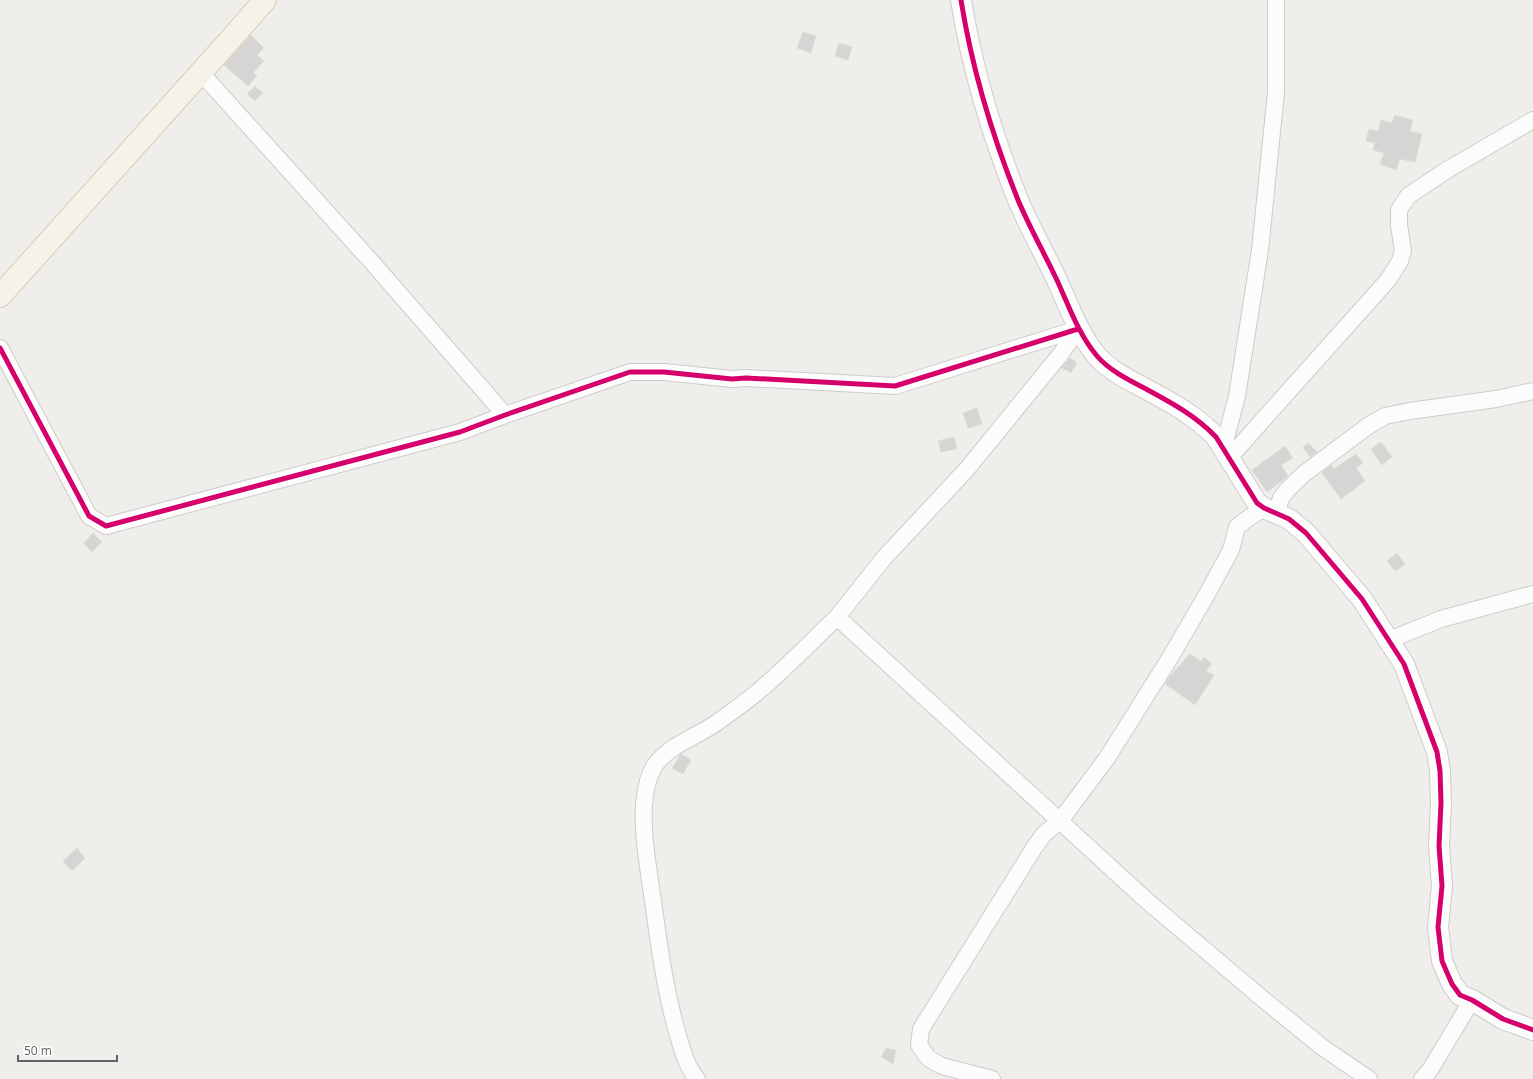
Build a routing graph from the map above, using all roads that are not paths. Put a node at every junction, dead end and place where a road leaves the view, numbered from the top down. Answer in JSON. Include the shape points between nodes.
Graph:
{"nodes":[{"id":1,"x":265,"y":0,"type":"edge"},
{"id":2,"x":961,"y":0,"type":"edge"},
{"id":3,"x":1276,"y":0,"type":"edge"},
{"id":4,"x":201,"y":73,"type":"junction"},
{"id":5,"x":1533,"y":120,"type":"edge"},
{"id":6,"x":0,"y":296,"type":"edge"},
{"id":7,"x":1078,"y":329,"type":"junction"},
{"id":8,"x":0,"y":348,"type":"edge"},
{"id":9,"x":1533,"y":391,"type":"edge"},
{"id":10,"x":505,"y":415,"type":"junction"},
{"id":11,"x":1226,"y":453,"type":"junction"},
{"id":12,"x":1270,"y":511,"type":"junction"},
{"id":13,"x":1533,"y":594,"type":"edge"},
{"id":14,"x":837,"y":617,"type":"junction"},
{"id":15,"x":1389,"y":640,"type":"junction"},
{"id":16,"x":1060,"y":821,"type":"junction"},
{"id":17,"x":1472,"y":1000,"type":"junction"},
{"id":18,"x":1533,"y":1030,"type":"edge"},
{"id":19,"x":697,"y":1079,"type":"edge"},
{"id":20,"x":992,"y":1079,"type":"edge"},
{"id":21,"x":1370,"y":1079,"type":"edge"},
{"id":22,"x":1422,"y":1079,"type":"edge"}],
"edges":[{"from":1,"to":4,"type":"main road"},
{"from":2,"to":7,"type":"street","via":[[987,114],[1018,201]]},
{"from":3,"to":11,"type":"street","via":[[1276,92],[1260,250]]},
{"from":4,"to":6,"type":"main road"},
{"from":4,"to":10,"type":"street","via":[[370,260]]},
{"from":5,"to":11,"type":"street","via":[[1408,196],[1399,210],[1403,251],[1388,280]]},
{"from":7,"to":10,"type":"street","via":[[895,386],[630,372]]},
{"from":7,"to":11,"type":"street","via":[[1097,356],[1107,365],[1195,418],[1216,437]]},
{"from":7,"to":14,"type":"street","via":[[1060,355],[967,469],[884,558]]},
{"from":8,"to":10,"type":"street","via":[[89,516],[106,526],[460,432]]},
{"from":9,"to":12,"type":"street","via":[[1489,401],[1385,416],[1305,473]]},
{"from":11,"to":12,"type":"street","via":[[1257,503]]},
{"from":12,"to":15,"type":"street","via":[[1289,519],[1306,533],[1362,599]]},
{"from":12,"to":16,"type":"street","via":[[1247,519],[1237,527],[1231,550],[1168,661],[1107,758]]},
{"from":13,"to":15,"type":"street","via":[[1441,619]]},
{"from":14,"to":16,"type":"street"},
{"from":14,"to":19,"type":"street","via":[[759,690],[713,726],[671,748],[663,755],[650,776],[644,806],[644,824],[663,972],[681,1046],[692,1074]]},
{"from":15,"to":17,"type":"street","via":[[1404,664],[1437,752],[1440,771],[1439,846],[1442,886],[1438,927],[1442,961],[1460,995]]},
{"from":16,"to":20,"type":"street","via":[[1044,834],[1034,848],[922,1028],[919,1045],[928,1058],[942,1066]]},
{"from":16,"to":21,"type":"street","via":[[1146,900],[1264,1000],[1322,1047]]},
{"from":17,"to":18,"type":"street","via":[[1503,1019]]},
{"from":17,"to":22,"type":"street"}]}
